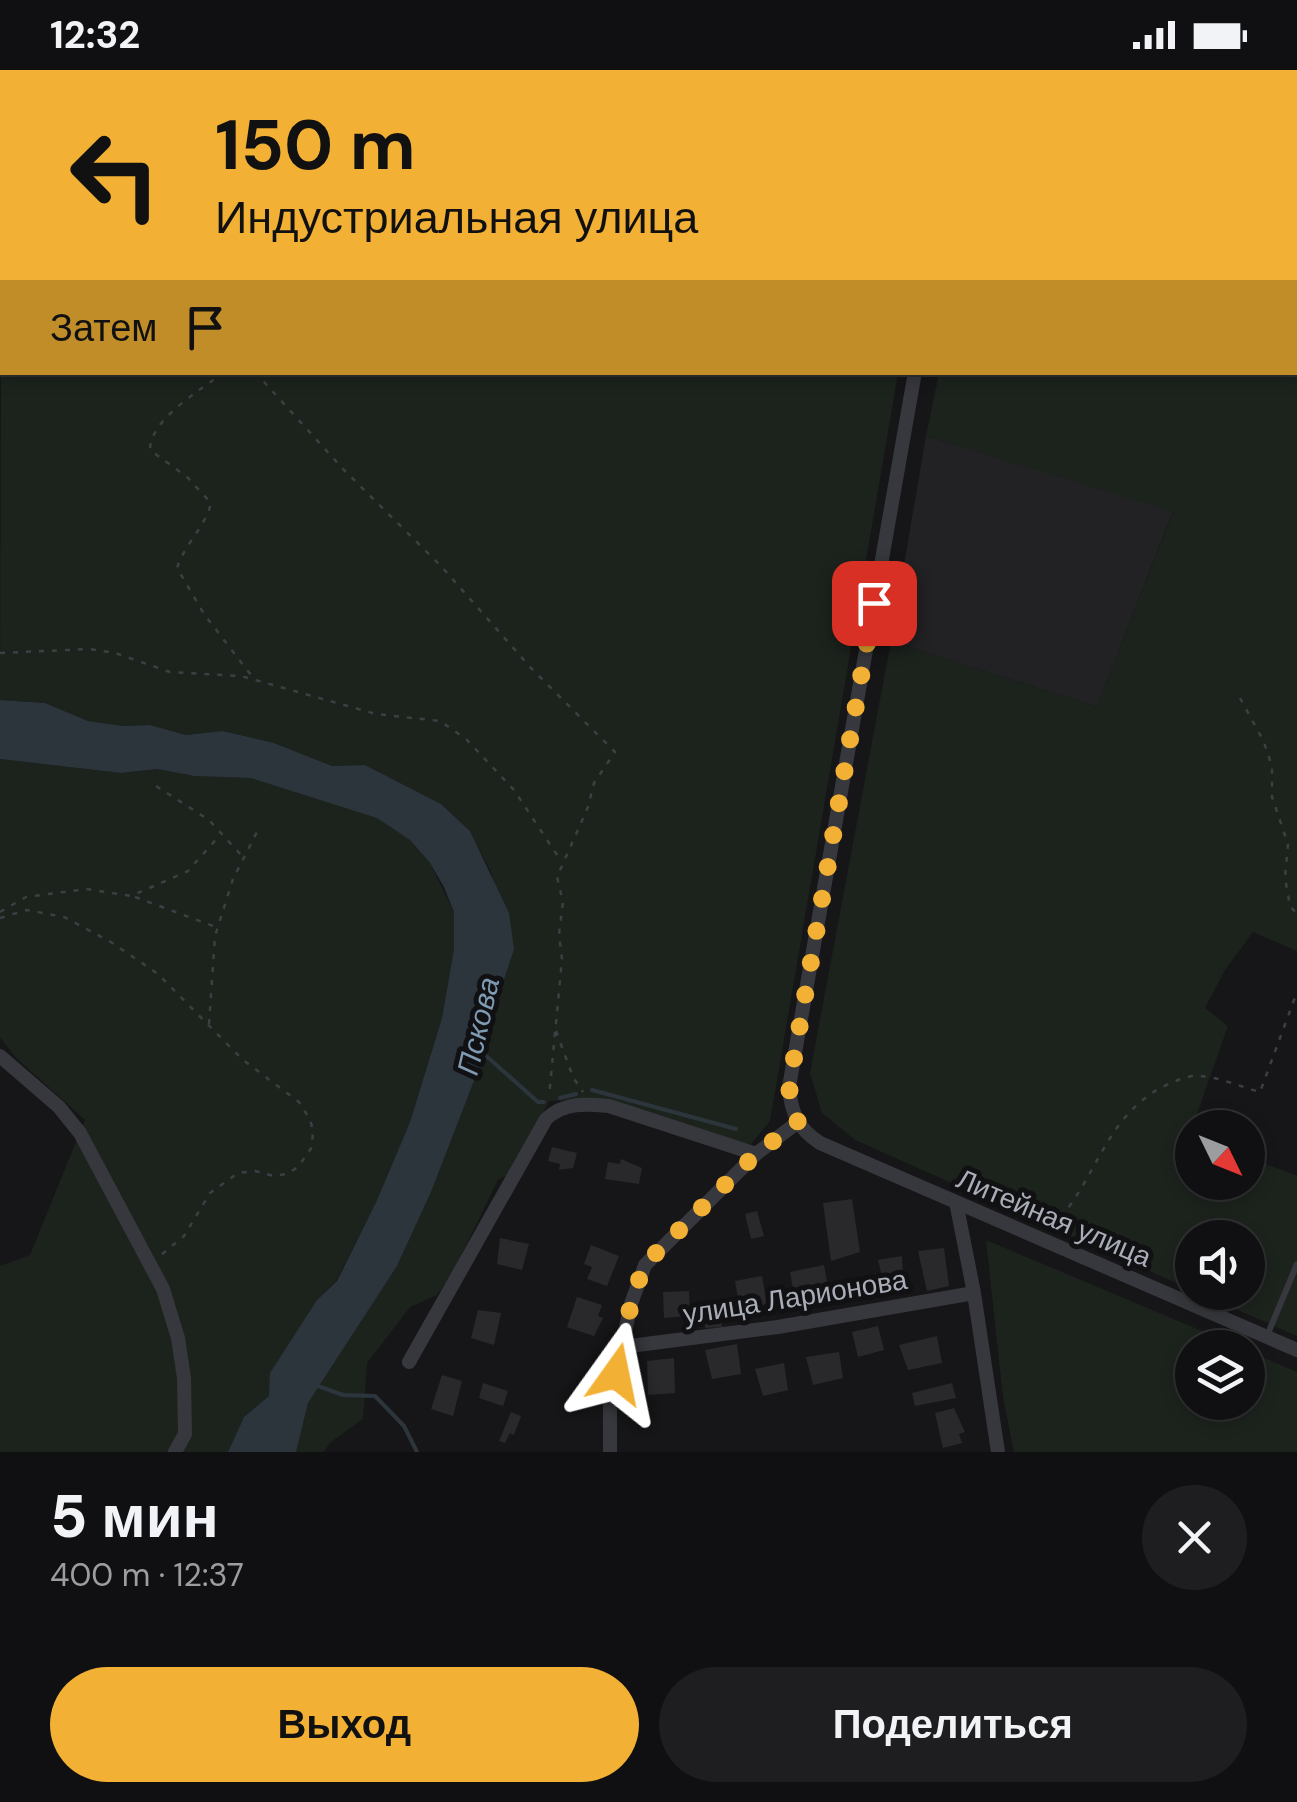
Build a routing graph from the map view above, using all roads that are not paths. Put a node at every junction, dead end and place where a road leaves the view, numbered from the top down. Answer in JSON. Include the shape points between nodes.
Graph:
{"nodes":[{"id":1,"x":914,"y":375,"type":"edge"},
{"id":2,"x":0,"y":1056,"type":"edge"},
{"id":3,"x":798,"y":1122,"type":"junction"},
{"id":4,"x":756,"y":1154,"type":"junction"},
{"id":5,"x":956,"y":1202,"type":"junction"},
{"id":6,"x":1297,"y":1264,"type":"edge"},
{"id":7,"x":974,"y":1294,"type":"junction"},
{"id":8,"x":1266,"y":1337,"type":"junction"},
{"id":9,"x":622,"y":1347,"type":"junction"},
{"id":10,"x":1297,"y":1350,"type":"edge"},
{"id":11,"x":409,"y":1362,"type":"dead end"},
{"id":12,"x":175,"y":1452,"type":"edge"},
{"id":13,"x":610,"y":1452,"type":"edge"},
{"id":14,"x":998,"y":1452,"type":"edge"}],
"edges":[{"from":1,"to":3,"type":"street","via":[[789,1087]]},
{"from":2,"to":12,"type":"street","via":[[80,1132],[163,1289],[184,1378],[185,1434]]},
{"from":3,"to":4,"type":"street"},
{"from":3,"to":5,"type":"street","name":"Литейная улица","via":[[820,1143]]},
{"from":4,"to":9,"type":"street","via":[[644,1265]]},
{"from":4,"to":11,"type":"street","via":[[609,1106],[566,1107],[546,1119]]},
{"from":5,"to":7,"type":"street"},
{"from":5,"to":8,"type":"street","name":"Литейная улица"},
{"from":6,"to":8,"type":"lane"},
{"from":7,"to":9,"type":"street","name":"улица Ларионова"},
{"from":7,"to":14,"type":"street"},
{"from":8,"to":10,"type":"street","name":"Литейная улица"},
{"from":9,"to":13,"type":"street","via":[[610,1401]]}]}
